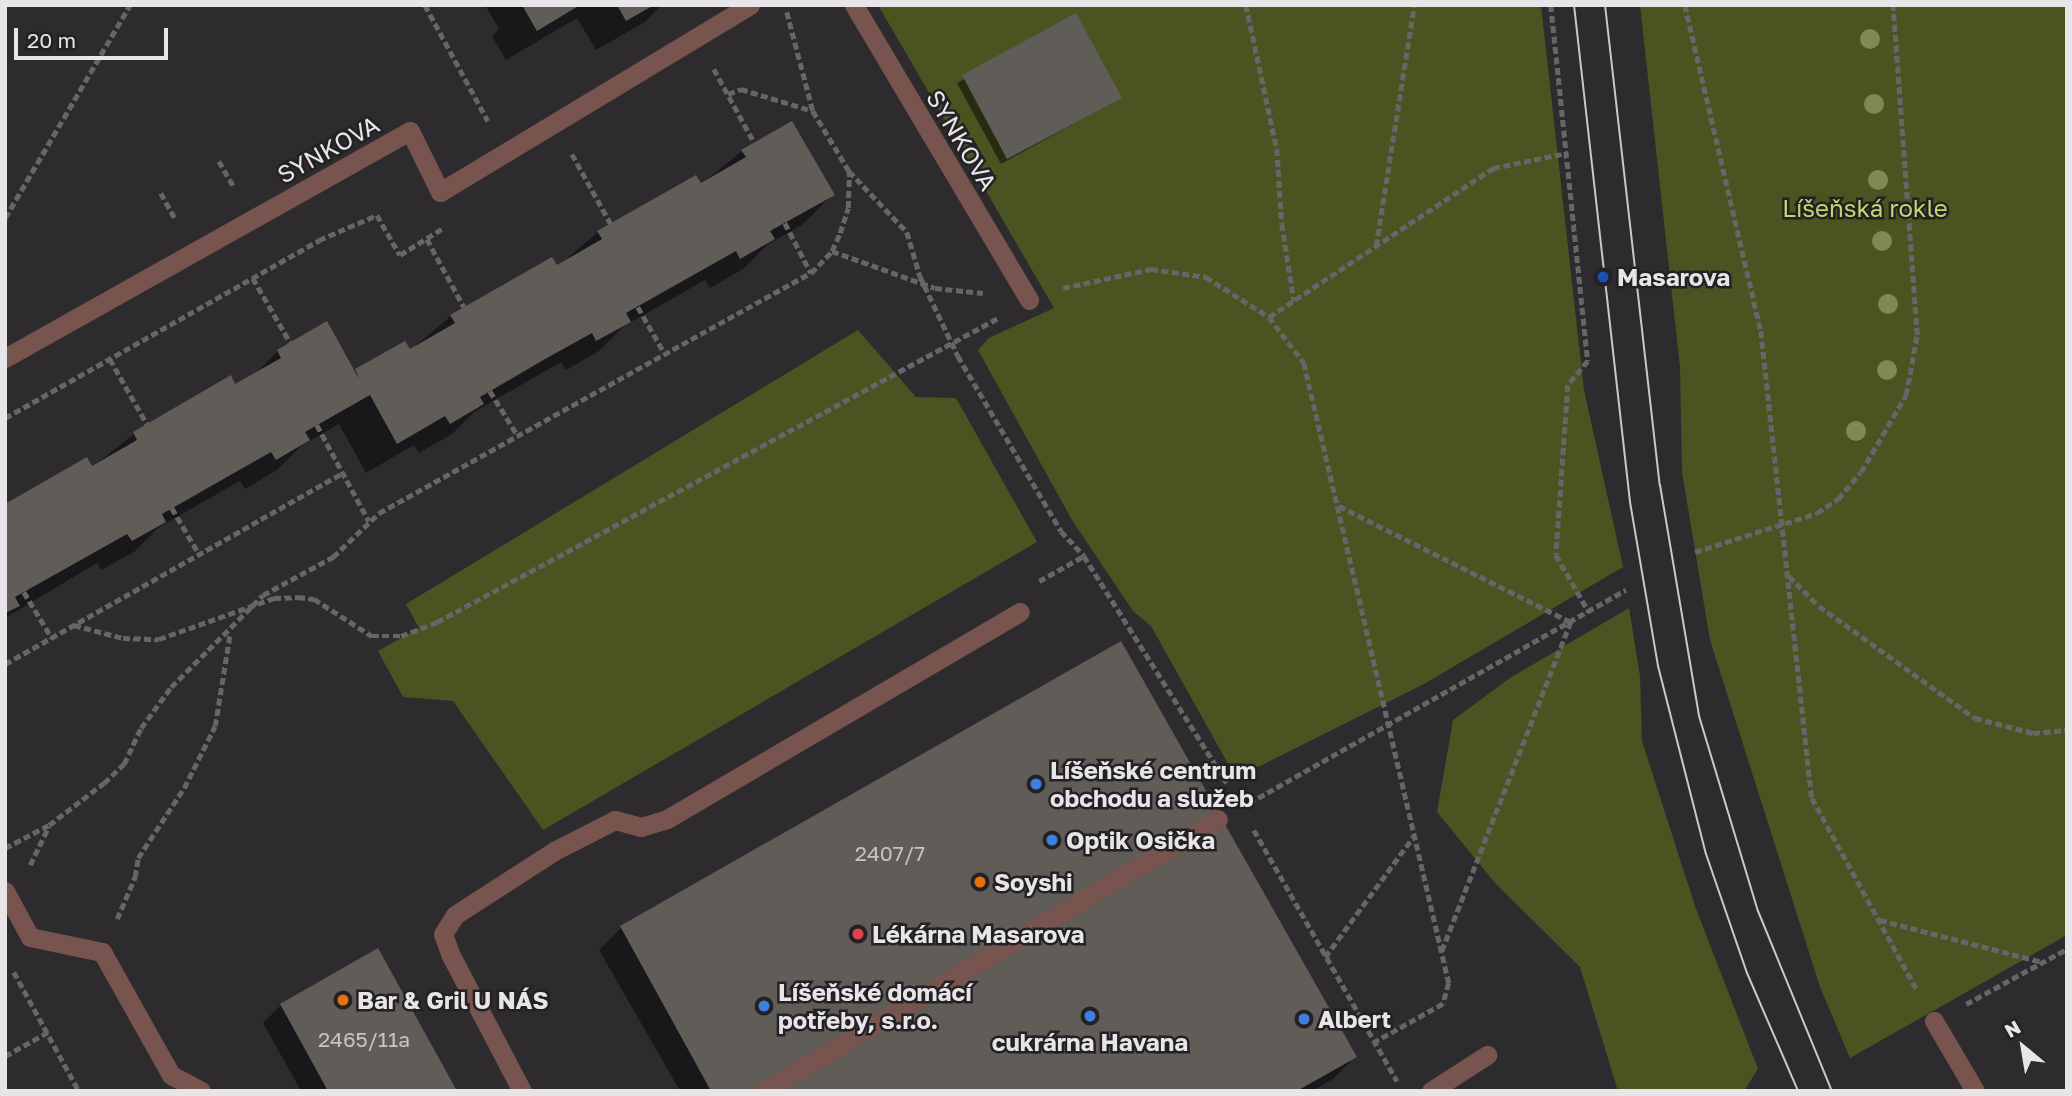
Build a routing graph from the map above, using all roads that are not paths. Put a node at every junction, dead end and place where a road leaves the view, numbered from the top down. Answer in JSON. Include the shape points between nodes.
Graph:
{"nodes":[{"id":1,"x":750,"y":5,"type":"edge"},
{"id":2,"x":853,"y":5,"type":"edge"},
{"id":3,"x":1029,"y":300,"type":"road end"},
{"id":4,"x":5,"y":358,"type":"edge"},
{"id":5,"x":1020,"y":612,"type":"road end"},
{"id":6,"x":1218,"y":819,"type":"road end"},
{"id":7,"x":5,"y":891,"type":"edge"},
{"id":8,"x":1934,"y":1021,"type":"road end"},
{"id":9,"x":1488,"y":1055,"type":"dead end"},
{"id":10,"x":201,"y":1091,"type":"edge"},
{"id":11,"x":522,"y":1091,"type":"edge"},
{"id":12,"x":764,"y":1091,"type":"edge"},
{"id":13,"x":1431,"y":1091,"type":"edge"},
{"id":14,"x":1975,"y":1091,"type":"edge"}],
"edges":[{"from":1,"to":4,"type":"street","name":"SYNKOVA","via":[[440,192],[410,131]]},
{"from":2,"to":3,"type":"street","name":"SYNKOVA"},
{"from":5,"to":11,"type":"street","via":[[667,820],[641,827],[615,820],[556,850],[455,915],[443,934],[451,956]]},
{"from":6,"to":12,"type":"street"},
{"from":7,"to":10,"type":"street","via":[[30,937],[102,952],[171,1075]]},
{"from":8,"to":14,"type":"street"},
{"from":9,"to":13,"type":"street"}]}
